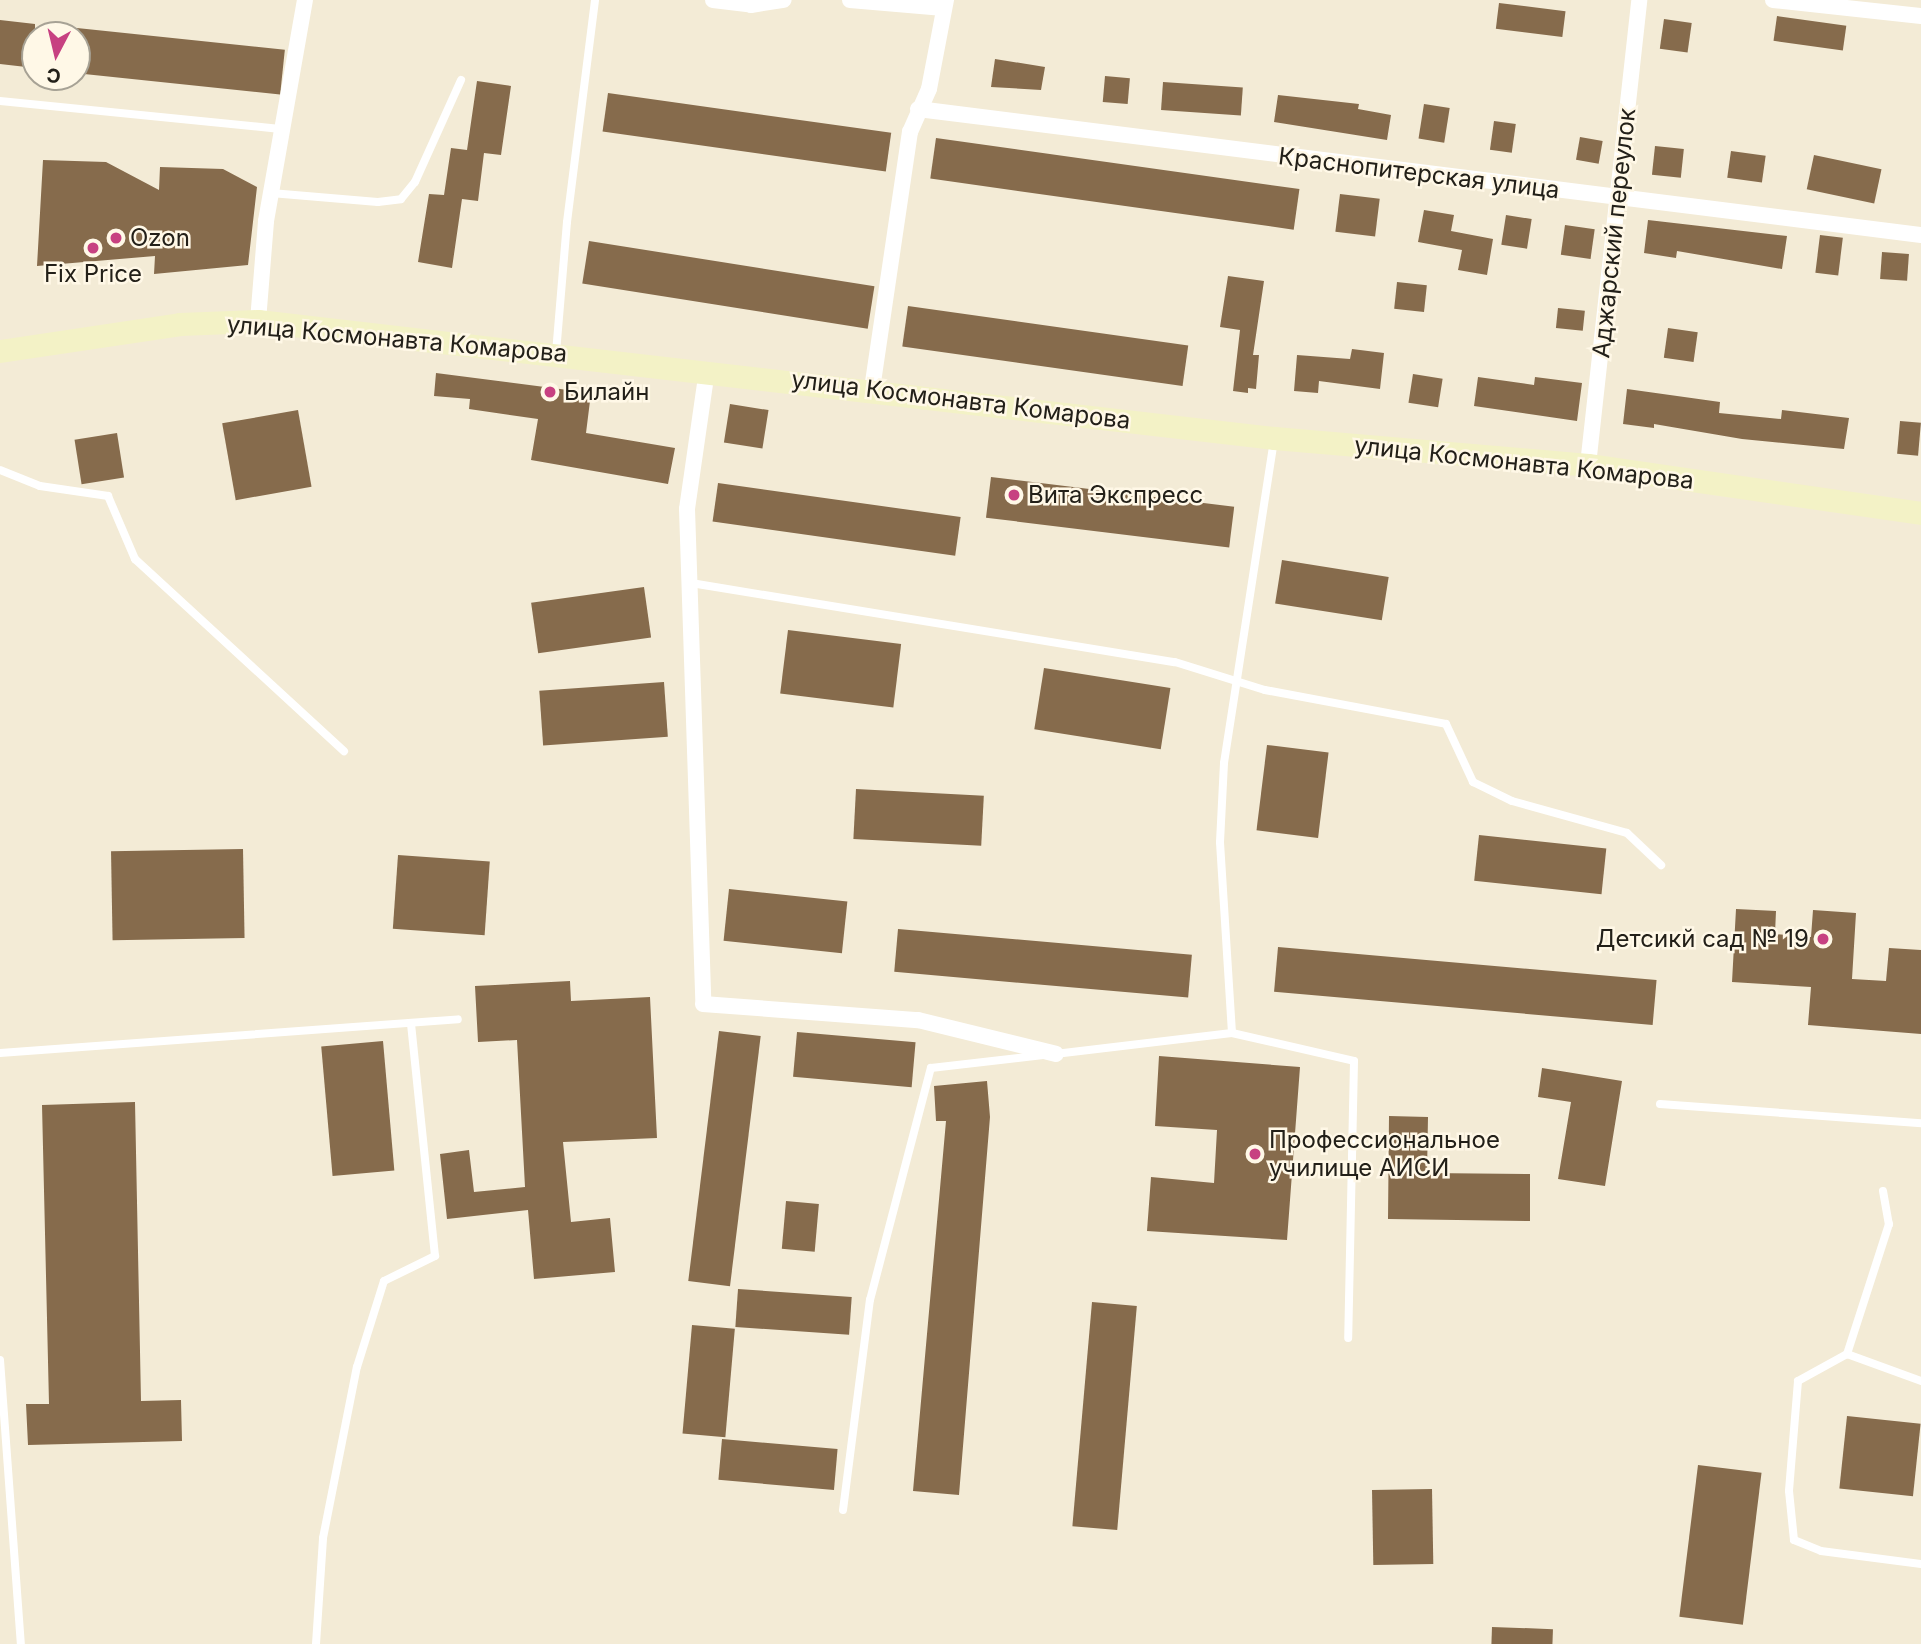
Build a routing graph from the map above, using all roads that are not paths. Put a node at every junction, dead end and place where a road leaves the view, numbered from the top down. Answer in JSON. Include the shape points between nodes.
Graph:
{"nodes":[{"id":1,"x":305,"y":0,"type":"edge"},
{"id":2,"x":596,"y":0,"type":"edge"},
{"id":3,"x":713,"y":0,"type":"edge"},
{"id":4,"x":784,"y":0,"type":"edge"},
{"id":5,"x":850,"y":0,"type":"edge"},
{"id":6,"x":1639,"y":0,"type":"edge"},
{"id":7,"x":1773,"y":0,"type":"edge"},
{"id":8,"x":945,"y":4,"type":"edge"},
{"id":9,"x":1921,"y":16,"type":"edge"},
{"id":10,"x":461,"y":80,"type":"dead end"},
{"id":11,"x":0,"y":101,"type":"edge"},
{"id":12,"x":918,"y":109,"type":"junction"},
{"id":13,"x":283,"y":129,"type":"junction"},
{"id":14,"x":271,"y":193,"type":"junction"},
{"id":15,"x":1619,"y":199,"type":"junction"},
{"id":16,"x":1921,"y":235,"type":"edge"},
{"id":17,"x":258,"y":321,"type":"junction"},
{"id":18,"x":0,"y":351,"type":"edge"},
{"id":19,"x":556,"y":354,"type":"junction"},
{"id":20,"x":707,"y":370,"type":"junction"},
{"id":21,"x":872,"y":389,"type":"junction"},
{"id":22,"x":1275,"y":438,"type":"junction"},
{"id":23,"x":1588,"y":465,"type":"junction"},
{"id":24,"x":0,"y":470,"type":"edge"},
{"id":25,"x":1921,"y":513,"type":"edge"},
{"id":26,"x":691,"y":583,"type":"junction"},
{"id":27,"x":1237,"y":681,"type":"junction"},
{"id":28,"x":344,"y":751,"type":"dead end"},
{"id":29,"x":1661,"y":865,"type":"dead end"},
{"id":30,"x":458,"y":1019,"type":"dead end"},
{"id":31,"x":411,"y":1023,"type":"junction"},
{"id":32,"x":1232,"y":1033,"type":"junction"},
{"id":33,"x":0,"y":1054,"type":"edge"},
{"id":34,"x":1056,"y":1054,"type":"junction"},
{"id":35,"x":1660,"y":1104,"type":"dead end"},
{"id":36,"x":1921,"y":1123,"type":"edge"},
{"id":37,"x":1883,"y":1191,"type":"dead end"},
{"id":38,"x":1348,"y":1338,"type":"dead end"},
{"id":39,"x":1847,"y":1354,"type":"junction"},
{"id":40,"x":0,"y":1360,"type":"edge"},
{"id":41,"x":1921,"y":1381,"type":"edge"},
{"id":42,"x":844,"y":1510,"type":"dead end"},
{"id":43,"x":1921,"y":1564,"type":"edge"},
{"id":44,"x":21,"y":1644,"type":"edge"},
{"id":45,"x":316,"y":1644,"type":"edge"}],
"edges":[{"from":1,"to":13,"type":"street"},
{"from":2,"to":19,"type":"lane","via":[[567,222]]},
{"from":3,"to":4,"type":"street","via":[[751,5]]},
{"from":5,"to":8,"type":"street"},
{"from":6,"to":15,"type":"street","name":"Аджарский переулок"},
{"from":7,"to":9,"type":"street"},
{"from":8,"to":12,"type":"street","via":[[929,89]]},
{"from":10,"to":14,"type":"lane","via":[[415,182],[401,199],[378,202]]},
{"from":11,"to":13,"type":"lane"},
{"from":12,"to":15,"type":"street","name":"Краснопитерская улица"},
{"from":12,"to":21,"type":"street"},
{"from":13,"to":14,"type":"street"},
{"from":14,"to":17,"type":"street"},
{"from":15,"to":16,"type":"street","name":"Краснопитерская улица"},
{"from":15,"to":23,"type":"street","name":"Аджарский переулок"},
{"from":17,"to":18,"type":"main road","name":"улица Космонавта Комарова","via":[[180,324]]},
{"from":17,"to":19,"type":"main road","name":"улица Космонавта Комарова"},
{"from":19,"to":20,"type":"main road","name":"улица Космонавта Комарова"},
{"from":20,"to":21,"type":"main road","name":"улица Космонавта Комарова"},
{"from":20,"to":26,"type":"street","via":[[687,509]]},
{"from":21,"to":22,"type":"main road","name":"улица Космонавта Комарова"},
{"from":22,"to":23,"type":"main road","name":"улица Космонавта Комарова"},
{"from":22,"to":27,"type":"lane"},
{"from":23,"to":25,"type":"main road","name":"улица Космонавта Комарова"},
{"from":24,"to":28,"type":"lane","via":[[40,486],[108,496],[135,559]]},
{"from":26,"to":27,"type":"lane","via":[[1175,662]]},
{"from":26,"to":34,"type":"street","via":[[703,1004],[918,1020]]},
{"from":27,"to":29,"type":"lane","via":[[1447,724],[1473,782],[1512,801],[1627,833]]},
{"from":27,"to":32,"type":"lane","via":[[1224,763],[1220,842]]},
{"from":30,"to":31,"type":"lane"},
{"from":31,"to":33,"type":"lane"},
{"from":31,"to":45,"type":"lane","via":[[435,1256],[384,1281],[380,1293],[358,1367],[323,1538]]},
{"from":32,"to":34,"type":"lane"},
{"from":32,"to":38,"type":"lane","via":[[1354,1061]]},
{"from":34,"to":42,"type":"lane","via":[[931,1068],[870,1300]]},
{"from":35,"to":36,"type":"lane"},
{"from":37,"to":39,"type":"lane","via":[[1889,1224]]},
{"from":39,"to":41,"type":"lane"},
{"from":39,"to":43,"type":"lane","via":[[1798,1381],[1789,1491],[1794,1540],[1821,1551]]},
{"from":40,"to":44,"type":"lane"}]}
